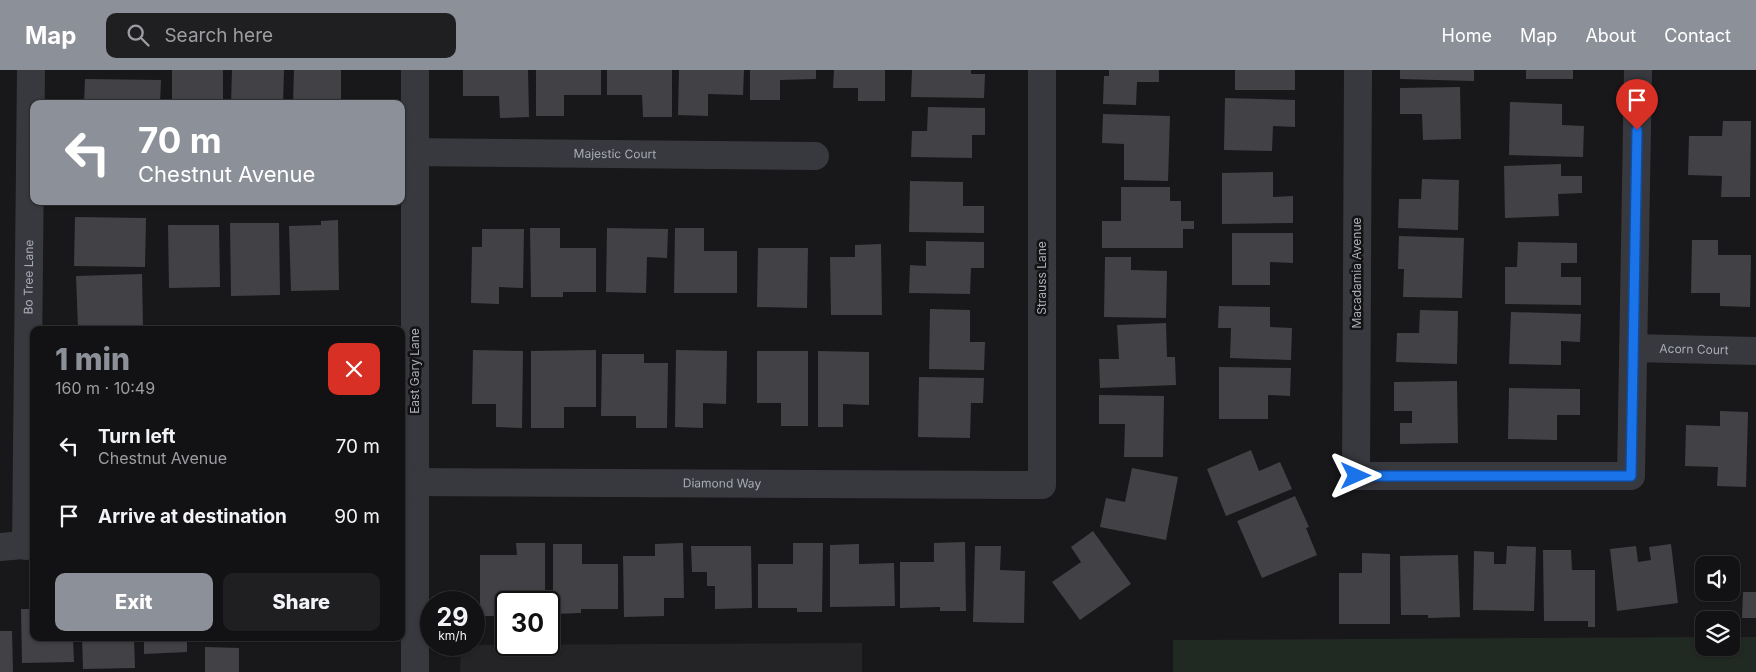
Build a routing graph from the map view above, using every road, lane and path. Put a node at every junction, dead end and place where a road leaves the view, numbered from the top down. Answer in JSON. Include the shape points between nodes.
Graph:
{"nodes":[{"id":1,"x":32,"y":70,"type":"edge"},
{"id":2,"x":415,"y":70,"type":"edge"},
{"id":3,"x":1042,"y":70,"type":"edge"},
{"id":4,"x":1358,"y":70,"type":"edge"},
{"id":5,"x":1638,"y":70,"type":"edge"},
{"id":6,"x":32,"y":100,"type":"edge"},
{"id":7,"x":408,"y":152,"type":"edge"},
{"id":8,"x":816,"y":156,"type":"dead end"},
{"id":9,"x":31,"y":205,"type":"edge"},
{"id":10,"x":1633,"y":348,"type":"junction"},
{"id":11,"x":1756,"y":351,"type":"edge"},
{"id":12,"x":408,"y":482,"type":"edge"},
{"id":13,"x":1042,"y":486,"type":"joint"},
{"id":14,"x":20,"y":546,"type":"edge"},
{"id":15,"x":415,"y":672,"type":"edge"}],
"edges":[{"from":1,"to":6,"type":"street","name":"Bo Tree Lane"},
{"from":2,"to":7,"type":"street","name":"East Gary Lane"},
{"from":3,"to":13,"type":"street","name":"Strauss Lane"},
{"from":4,"to":10,"type":"street","name":"Macadamia Avenue","via":[[1356,476],[1631,476]]},
{"from":5,"to":10,"type":"street"},
{"from":7,"to":8,"type":"street","name":"Majestic Court"},
{"from":7,"to":12,"type":"street","name":"East Gary Lane"},
{"from":9,"to":14,"type":"street","name":"Bo Tree Lane"},
{"from":10,"to":11,"type":"street","name":"Acorn Court"},
{"from":12,"to":13,"type":"street","name":"Diamond Way"},
{"from":12,"to":15,"type":"street","name":"East Gary Lane"}]}
